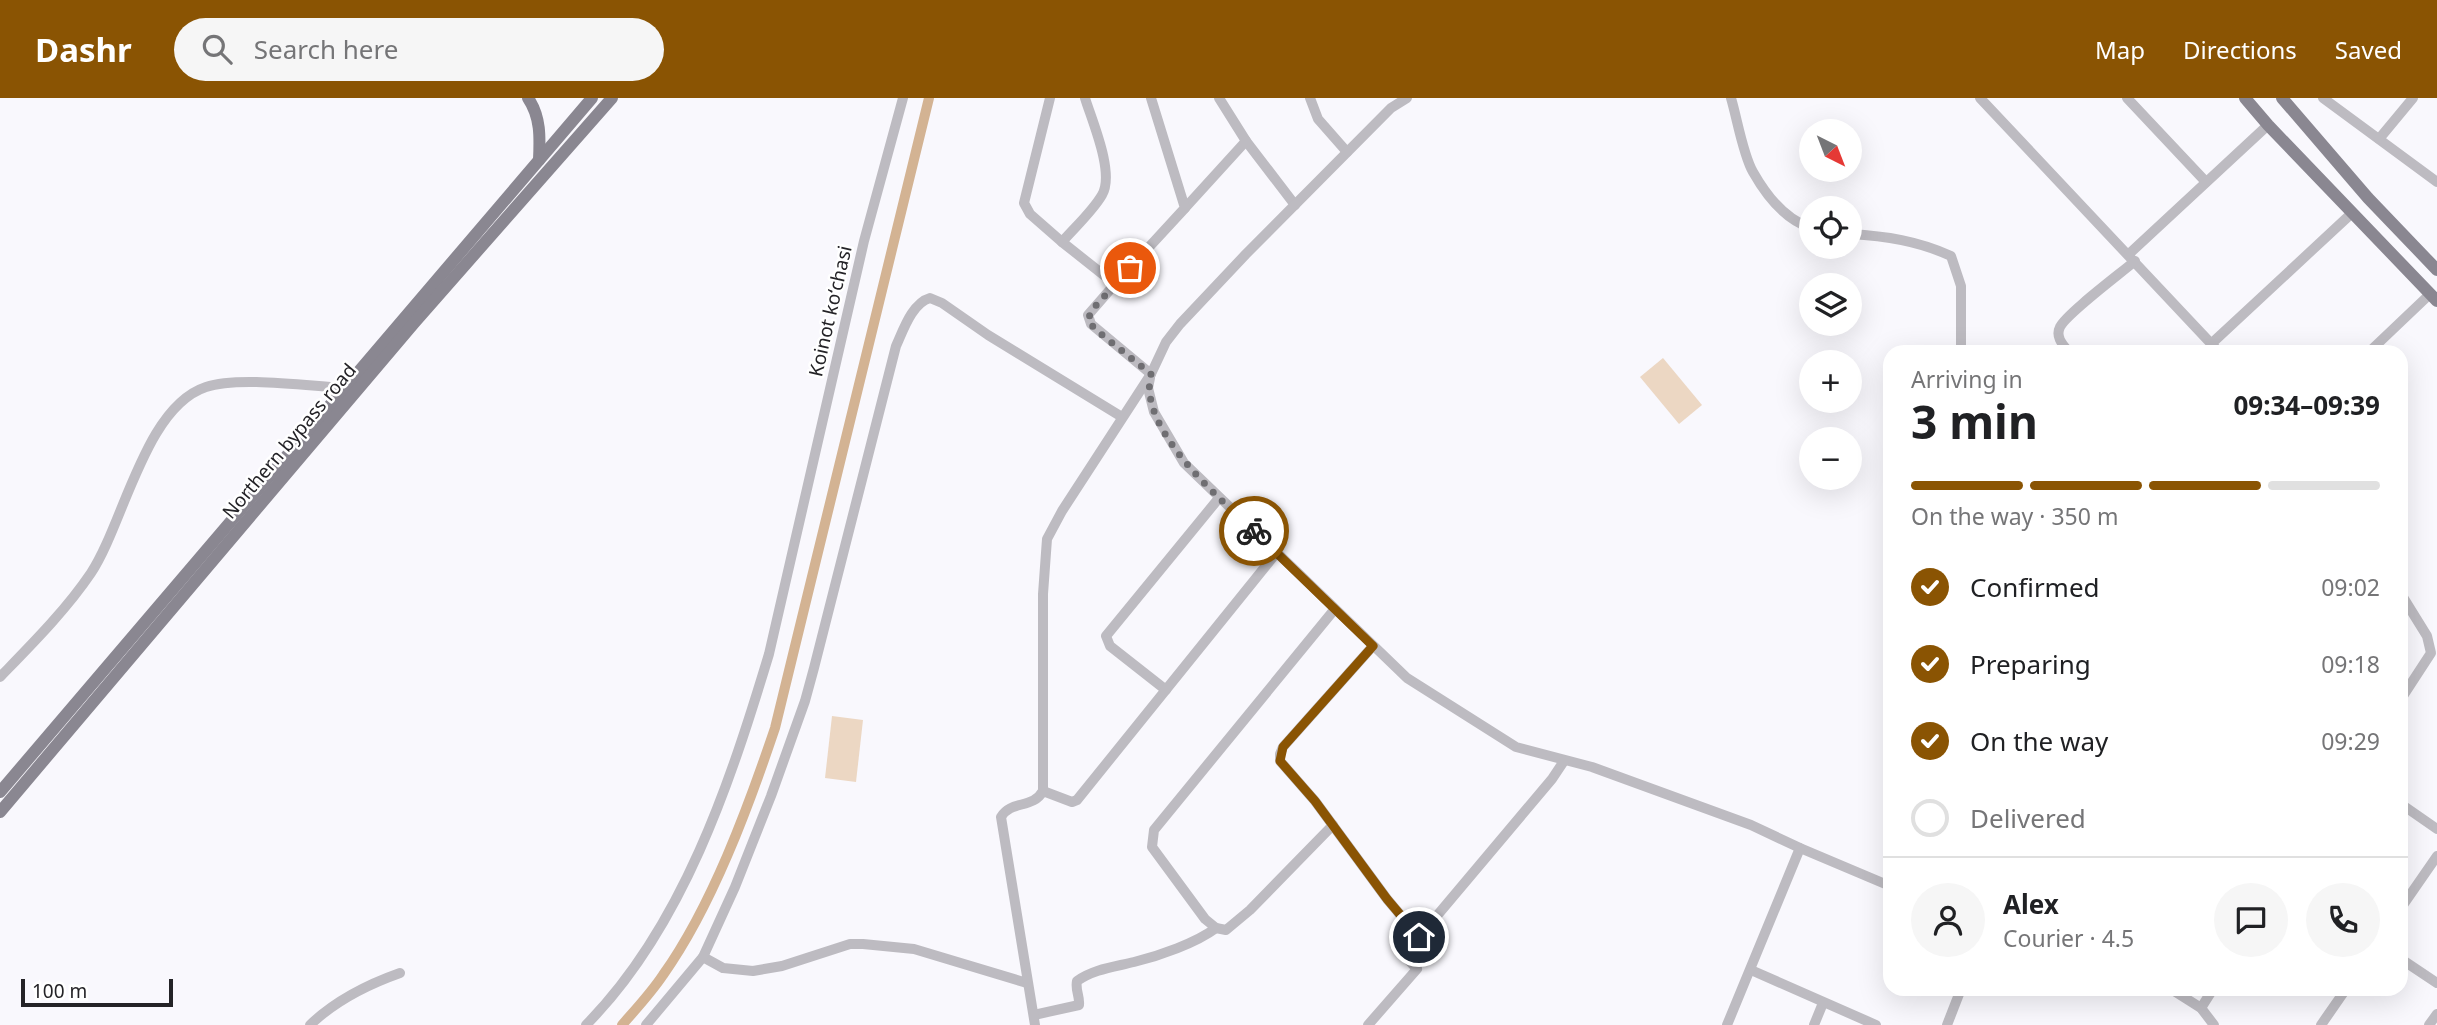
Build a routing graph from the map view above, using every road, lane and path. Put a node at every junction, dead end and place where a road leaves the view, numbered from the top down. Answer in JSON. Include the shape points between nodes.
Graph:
{"nodes":[{"id":1,"x":528,"y":98,"type":"edge"},
{"id":2,"x":903,"y":98,"type":"edge"},
{"id":3,"x":1050,"y":98,"type":"edge"},
{"id":4,"x":1084,"y":98,"type":"edge"},
{"id":5,"x":1152,"y":98,"type":"edge"},
{"id":6,"x":1219,"y":98,"type":"edge"},
{"id":7,"x":1310,"y":98,"type":"edge"},
{"id":8,"x":1407,"y":98,"type":"edge"},
{"id":9,"x":1731,"y":98,"type":"edge"},
{"id":10,"x":1980,"y":98,"type":"edge"},
{"id":11,"x":2127,"y":98,"type":"edge"},
{"id":12,"x":2245,"y":98,"type":"edge"},
{"id":13,"x":2282,"y":98,"type":"edge"},
{"id":14,"x":2323,"y":98,"type":"edge"},
{"id":15,"x":2413,"y":98,"type":"edge"},
{"id":16,"x":586,"y":99,"type":"edge"},
{"id":17,"x":609,"y":102,"type":"edge"},
{"id":18,"x":2268,"y":125,"type":"junction"},
{"id":19,"x":2379,"y":139,"type":"junction"},
{"id":20,"x":1246,"y":141,"type":"junction"},
{"id":21,"x":1347,"y":152,"type":"junction"},
{"id":22,"x":539,"y":160,"type":"junction"},
{"id":23,"x":2206,"y":182,"type":"junction"},
{"id":24,"x":2437,"y":182,"type":"edge"},
{"id":25,"x":1295,"y":205,"type":"junction"},
{"id":26,"x":1185,"y":208,"type":"junction"},
{"id":27,"x":2352,"y":213,"type":"junction"},
{"id":28,"x":1799,"y":222,"type":"edge"},
{"id":29,"x":1862,"y":235,"type":"edge"},
{"id":30,"x":1062,"y":242,"type":"junction"},
{"id":31,"x":2132,"y":257,"type":"junction"},
{"id":32,"x":2437,"y":270,"type":"edge"},
{"id":33,"x":1115,"y":285,"type":"junction"},
{"id":34,"x":2433,"y":297,"type":"edge"},
{"id":35,"x":1961,"y":345,"type":"edge"},
{"id":36,"x":2064,"y":345,"type":"edge"},
{"id":37,"x":2212,"y":345,"type":"edge"},
{"id":38,"x":2218,"y":345,"type":"edge"},
{"id":39,"x":2377,"y":345,"type":"edge"},
{"id":40,"x":1151,"y":374,"type":"junction"},
{"id":41,"x":344,"y":388,"type":"junction"},
{"id":42,"x":1122,"y":417,"type":"junction"},
{"id":43,"x":1219,"y":498,"type":"junction"},
{"id":44,"x":1277,"y":552,"type":"junction"},
{"id":45,"x":2408,"y":605,"type":"edge"},
{"id":46,"x":1334,"y":610,"type":"junction"},
{"id":47,"x":1373,"y":646,"type":"junction"},
{"id":48,"x":0,"y":677,"type":"edge"},
{"id":49,"x":2408,"y":688,"type":"edge"},
{"id":50,"x":1166,"y":690,"type":"junction"},
{"id":51,"x":81,"y":706,"type":"junction"},
{"id":52,"x":1564,"y":761,"type":"junction"},
{"id":53,"x":1043,"y":791,"type":"junction"},
{"id":54,"x":0,"y":792,"type":"edge"},
{"id":55,"x":2408,"y":809,"type":"edge"},
{"id":56,"x":0,"y":812,"type":"edge"},
{"id":57,"x":1334,"y":825,"type":"junction"},
{"id":58,"x":2437,"y":829,"type":"edge"},
{"id":59,"x":1800,"y":849,"type":"junction"},
{"id":60,"x":2437,"y":856,"type":"edge"},
{"id":61,"x":1883,"y":883,"type":"edge"},
{"id":62,"x":2408,"y":898,"type":"edge"},
{"id":63,"x":1216,"y":928,"type":"junction"},
{"id":64,"x":1419,"y":937,"type":"junction"},
{"id":65,"x":703,"y":957,"type":"junction"},
{"id":66,"x":2408,"y":964,"type":"edge"},
{"id":67,"x":1751,"y":970,"type":"junction"},
{"id":68,"x":400,"y":973,"type":"dead end"},
{"id":69,"x":1027,"y":983,"type":"junction"},
{"id":70,"x":2437,"y":983,"type":"edge"},
{"id":71,"x":1958,"y":996,"type":"edge"},
{"id":72,"x":2182,"y":996,"type":"edge"},
{"id":73,"x":2209,"y":996,"type":"edge"},
{"id":74,"x":2341,"y":996,"type":"edge"},
{"id":75,"x":1823,"y":1003,"type":"junction"},
{"id":76,"x":2201,"y":1008,"type":"junction"},
{"id":77,"x":2437,"y":1014,"type":"edge"},
{"id":78,"x":1035,"y":1020,"type":"edge"},
{"id":79,"x":310,"y":1025,"type":"edge"},
{"id":80,"x":586,"y":1025,"type":"edge"},
{"id":81,"x":646,"y":1025,"type":"edge"},
{"id":82,"x":1368,"y":1025,"type":"edge"},
{"id":83,"x":1727,"y":1025,"type":"edge"},
{"id":84,"x":1814,"y":1025,"type":"edge"},
{"id":85,"x":1876,"y":1025,"type":"edge"},
{"id":86,"x":1947,"y":1025,"type":"edge"},
{"id":87,"x":2214,"y":1025,"type":"edge"},
{"id":88,"x":2321,"y":1025,"type":"edge"},
{"id":89,"x":2429,"y":1025,"type":"edge"}],
"edges":[{"from":1,"to":22,"type":"main road","via":[[539,124]]},
{"from":2,"to":80,"type":"street","name":"Koinot koʻchasi","via":[[864,242],[769,654],[736,758],[677,897],[647,951]]},
{"from":3,"to":30,"type":"street","via":[[1024,203]]},
{"from":4,"to":30,"type":"street","via":[[1107,170],[1105,188]]},
{"from":5,"to":26,"type":"street"},
{"from":6,"to":20,"type":"street"},
{"from":7,"to":21,"type":"street","via":[[1318,119]]},
{"from":8,"to":21,"type":"street"},
{"from":9,"to":28,"type":"street","via":[[1752,170],[1780,210]]},
{"from":10,"to":31,"type":"street"},
{"from":11,"to":23,"type":"street"},
{"from":12,"to":18,"type":"main road"},
{"from":13,"to":32,"type":"main road"},
{"from":14,"to":19,"type":"street"},
{"from":15,"to":19,"type":"street"},
{"from":16,"to":17,"type":"main road"},
{"from":16,"to":22,"type":"main road","name":"Northern bypass road"},
{"from":17,"to":51,"type":"main road","name":"Northern bypass road"},
{"from":18,"to":23,"type":"street"},
{"from":18,"to":27,"type":"main road"},
{"from":19,"to":24,"type":"street"},
{"from":20,"to":25,"type":"street"},
{"from":20,"to":26,"type":"street"},
{"from":21,"to":25,"type":"street"},
{"from":22,"to":41,"type":"main road","name":"Northern bypass road"},
{"from":23,"to":31,"type":"street"},
{"from":25,"to":40,"type":"street","via":[[1199,302],[1166,342]]},
{"from":26,"to":33,"type":"street"},
{"from":27,"to":34,"type":"main road"},
{"from":27,"to":38,"type":"street"},
{"from":29,"to":35,"type":"street","via":[[1888,236],[1951,257],[1961,286]]},
{"from":30,"to":33,"type":"street"},
{"from":31,"to":36,"type":"street","via":[[2059,328]]},
{"from":31,"to":37,"type":"street"},
{"from":33,"to":40,"type":"street","via":[[1091,311],[1088,321]]},
{"from":34,"to":39,"type":"street"},
{"from":40,"to":42,"type":"street"},
{"from":40,"to":43,"type":"street","via":[[1148,388],[1154,412],[1184,463]]},
{"from":41,"to":48,"type":"street","via":[[223,382],[192,392],[153,440],[91,572]]},
{"from":41,"to":51,"type":"main road","name":"Northern bypass road"},
{"from":42,"to":53,"type":"street","via":[[1047,539]]},
{"from":42,"to":65,"type":"street","via":[[942,303],[930,298],[921,303],[905,326],[890,366],[805,701],[735,887]]},
{"from":43,"to":44,"type":"street"},
{"from":43,"to":50,"type":"street","via":[[1106,636],[1110,646]]},
{"from":44,"to":46,"type":"street"},
{"from":44,"to":50,"type":"street"},
{"from":45,"to":49,"type":"street","via":[[2427,636],[2431,653]]},
{"from":46,"to":47,"type":"street"},
{"from":46,"to":63,"type":"street","via":[[1154,830],[1152,847],[1158,857]]},
{"from":47,"to":52,"type":"street","via":[[1407,678],[1516,747]]},
{"from":47,"to":57,"type":"street","via":[[1280,754],[1283,766]]},
{"from":50,"to":53,"type":"street","via":[[1077,800],[1072,803]]},
{"from":51,"to":54,"type":"main road","name":"Northern bypass road"},
{"from":51,"to":56,"type":"main road","name":"Northern bypass road"},
{"from":52,"to":59,"type":"street","via":[[1751,825]]},
{"from":52,"to":64,"type":"street"},
{"from":53,"to":69,"type":"street","via":[[1032,803],[1011,807],[1001,817]]},
{"from":55,"to":58,"type":"street"},
{"from":57,"to":63,"type":"street","via":[[1235,924],[1226,930]]},
{"from":57,"to":64,"type":"street"},
{"from":59,"to":61,"type":"street"},
{"from":59,"to":67,"type":"street"},
{"from":60,"to":62,"type":"street"},
{"from":63,"to":78,"type":"street","via":[[1138,961],[1087,974],[1075,988],[1079,1005]]},
{"from":64,"to":82,"type":"street","via":[[1406,957],[1417,970]]},
{"from":65,"to":69,"type":"street","via":[[723,968],[753,971],[863,944],[914,949]]},
{"from":65,"to":81,"type":"street"},
{"from":66,"to":70,"type":"street"},
{"from":67,"to":75,"type":"street"},
{"from":67,"to":83,"type":"street"},
{"from":68,"to":79,"type":"street","via":[[341,1000]]},
{"from":69,"to":78,"type":"street"},
{"from":71,"to":86,"type":"street"},
{"from":72,"to":76,"type":"street"},
{"from":73,"to":76,"type":"street"},
{"from":74,"to":88,"type":"street"},
{"from":75,"to":84,"type":"street"},
{"from":75,"to":85,"type":"street"},
{"from":76,"to":87,"type":"street"},
{"from":77,"to":89,"type":"street"}]}
